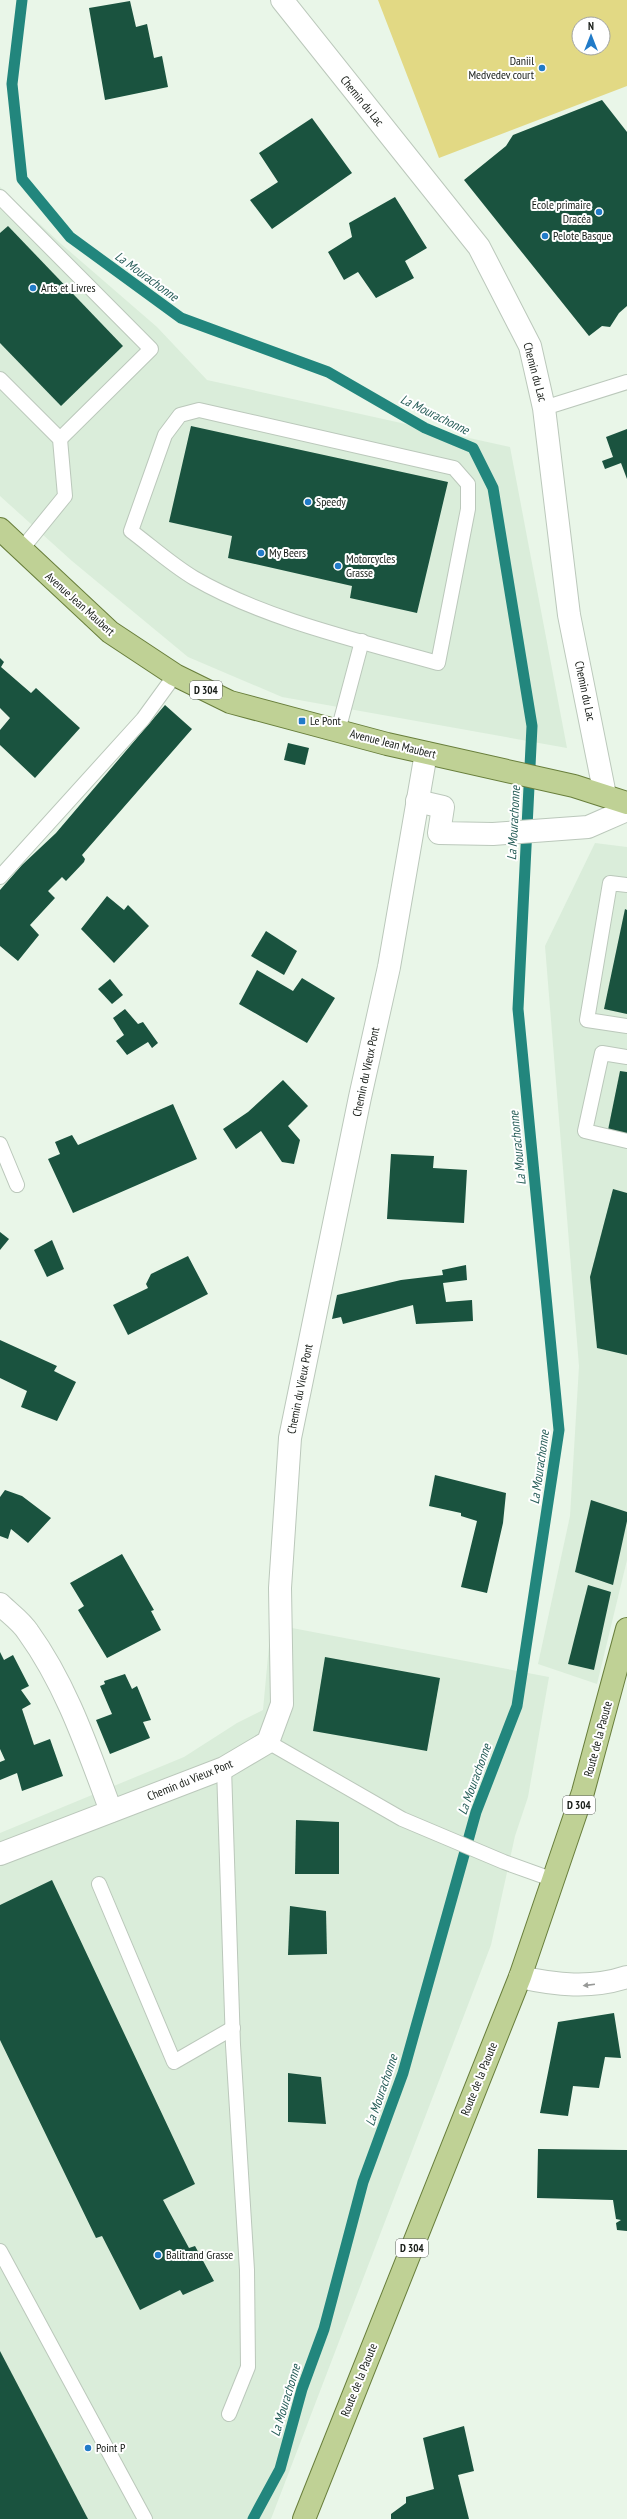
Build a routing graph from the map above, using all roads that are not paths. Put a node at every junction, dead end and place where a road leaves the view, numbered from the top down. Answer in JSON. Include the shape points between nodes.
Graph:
{"nodes":[{"id":1,"x":282,"y":0,"type":"edge"},
{"id":2,"x":0,"y":197,"type":"edge"},
{"id":3,"x":0,"y":379,"type":"edge"},
{"id":4,"x":627,"y":382,"type":"edge"},
{"id":5,"x":544,"y":408,"type":"junction"},
{"id":6,"x":60,"y":438,"type":"junction"},
{"id":7,"x":0,"y":529,"type":"edge"},
{"id":8,"x":21,"y":550,"type":"junction"},
{"id":9,"x":362,"y":641,"type":"junction"},
{"id":10,"x":175,"y":675,"type":"junction"},
{"id":11,"x":338,"y":731,"type":"junction"},
{"id":12,"x":426,"y":753,"type":"junction"},
{"id":13,"x":605,"y":795,"type":"junction"},
{"id":14,"x":417,"y":801,"type":"junction"},
{"id":15,"x":627,"y":803,"type":"edge"},
{"id":16,"x":627,"y":810,"type":"edge"},
{"id":17,"x":0,"y":876,"type":"edge"},
{"id":18,"x":627,"y":884,"type":"edge"},
{"id":19,"x":627,"y":1026,"type":"edge"},
{"id":20,"x":627,"y":1057,"type":"edge"},
{"id":21,"x":627,"y":1141,"type":"edge"},
{"id":22,"x":0,"y":1144,"type":"edge"},
{"id":23,"x":18,"y":1185,"type":"dead end"},
{"id":24,"x":0,"y":1604,"type":"edge"},
{"id":25,"x":627,"y":1629,"type":"edge"},
{"id":26,"x":268,"y":1742,"type":"junction"},
{"id":27,"x":224,"y":1768,"type":"junction"},
{"id":28,"x":111,"y":1811,"type":"junction"},
{"id":29,"x":0,"y":1854,"type":"edge"},
{"id":30,"x":554,"y":1880,"type":"junction"},
{"id":31,"x":98,"y":1884,"type":"dead end"},
{"id":32,"x":520,"y":1977,"type":"junction"},
{"id":33,"x":627,"y":1977,"type":"edge"},
{"id":34,"x":233,"y":2028,"type":"junction"},
{"id":35,"x":0,"y":2251,"type":"edge"},
{"id":36,"x":229,"y":2414,"type":"dead end"},
{"id":37,"x":145,"y":2519,"type":"edge"},
{"id":38,"x":304,"y":2519,"type":"edge"}],
"edges":[{"from":1,"to":5,"type":"street","name":"Chemin du Lac","via":[[479,247],[530,346]]},
{"from":2,"to":6,"type":"lane","via":[[151,349]]},
{"from":3,"to":6,"type":"lane"},
{"from":4,"to":5,"type":"lane"},
{"from":5,"to":13,"type":"street","name":"Chemin du Lac","via":[[569,615],[602,768]]},
{"from":6,"to":8,"type":"lane","via":[[66,496]]},
{"from":7,"to":8,"type":"main road","name":"Avenue Jean Maubert","number":"D 304"},
{"from":8,"to":10,"type":"main road","name":"Avenue Jean Maubert","number":"D 304","via":[[110,632]]},
{"from":9,"to":9,"type":"lane","via":[[240,601],[193,578],[131,531],[165,435],[180,416],[199,410],[454,468],[468,484],[468,510],[438,663]]},
{"from":9,"to":11,"type":"lane"},
{"from":10,"to":11,"type":"main road","name":"Avenue Jean Maubert","number":"D 304","via":[[230,702]]},
{"from":10,"to":17,"type":"lane","via":[[143,719]]},
{"from":11,"to":12,"type":"main road","name":"Avenue Jean Maubert","number":"D 304"},
{"from":12,"to":13,"type":"main road","name":"Avenue Jean Maubert","number":"D 304"},
{"from":12,"to":14,"type":"street","name":"Chemin du Vieux Pont"},
{"from":13,"to":15,"type":"main road","name":"Avenue Jean Maubert","number":"D 304"},
{"from":14,"to":16,"type":"street","via":[[443,807],[440,833],[493,834],[588,827]]},
{"from":14,"to":26,"type":"street","name":"Chemin du Vieux Pont","via":[[389,968],[290,1438],[280,1588],[282,1704]]},
{"from":18,"to":19,"type":"lane","via":[[610,882],[587,1020]]},
{"from":20,"to":21,"type":"lane","via":[[602,1053],[585,1131]]},
{"from":22,"to":23,"type":"lane"},
{"from":24,"to":28,"type":"street","via":[[27,1630],[52,1670],[79,1728]]},
{"from":25,"to":30,"type":"main road","name":"Route de la Paoute","number":"D 304","via":[[583,1792]]},
{"from":26,"to":27,"type":"street","name":"Chemin du Vieux Pont"},
{"from":26,"to":30,"type":"lane","via":[[402,1819]]},
{"from":27,"to":28,"type":"street","name":"Chemin du Vieux Pont"},
{"from":27,"to":34,"type":"lane"},
{"from":28,"to":29,"type":"street","name":"Chemin du Vieux Pont"},
{"from":30,"to":32,"type":"main road","name":"Route de la Paoute","number":"D 304"},
{"from":31,"to":34,"type":"lane","via":[[174,2062]]},
{"from":33,"to":32,"type":"street","one_way":true,"via":[[614,1982],[578,1986]]},
{"from":32,"to":38,"type":"main road","name":"Route de la Paoute","number":"D 304"},
{"from":34,"to":36,"type":"lane","via":[[247,2270],[248,2367]]},
{"from":35,"to":37,"type":"lane"}]}
